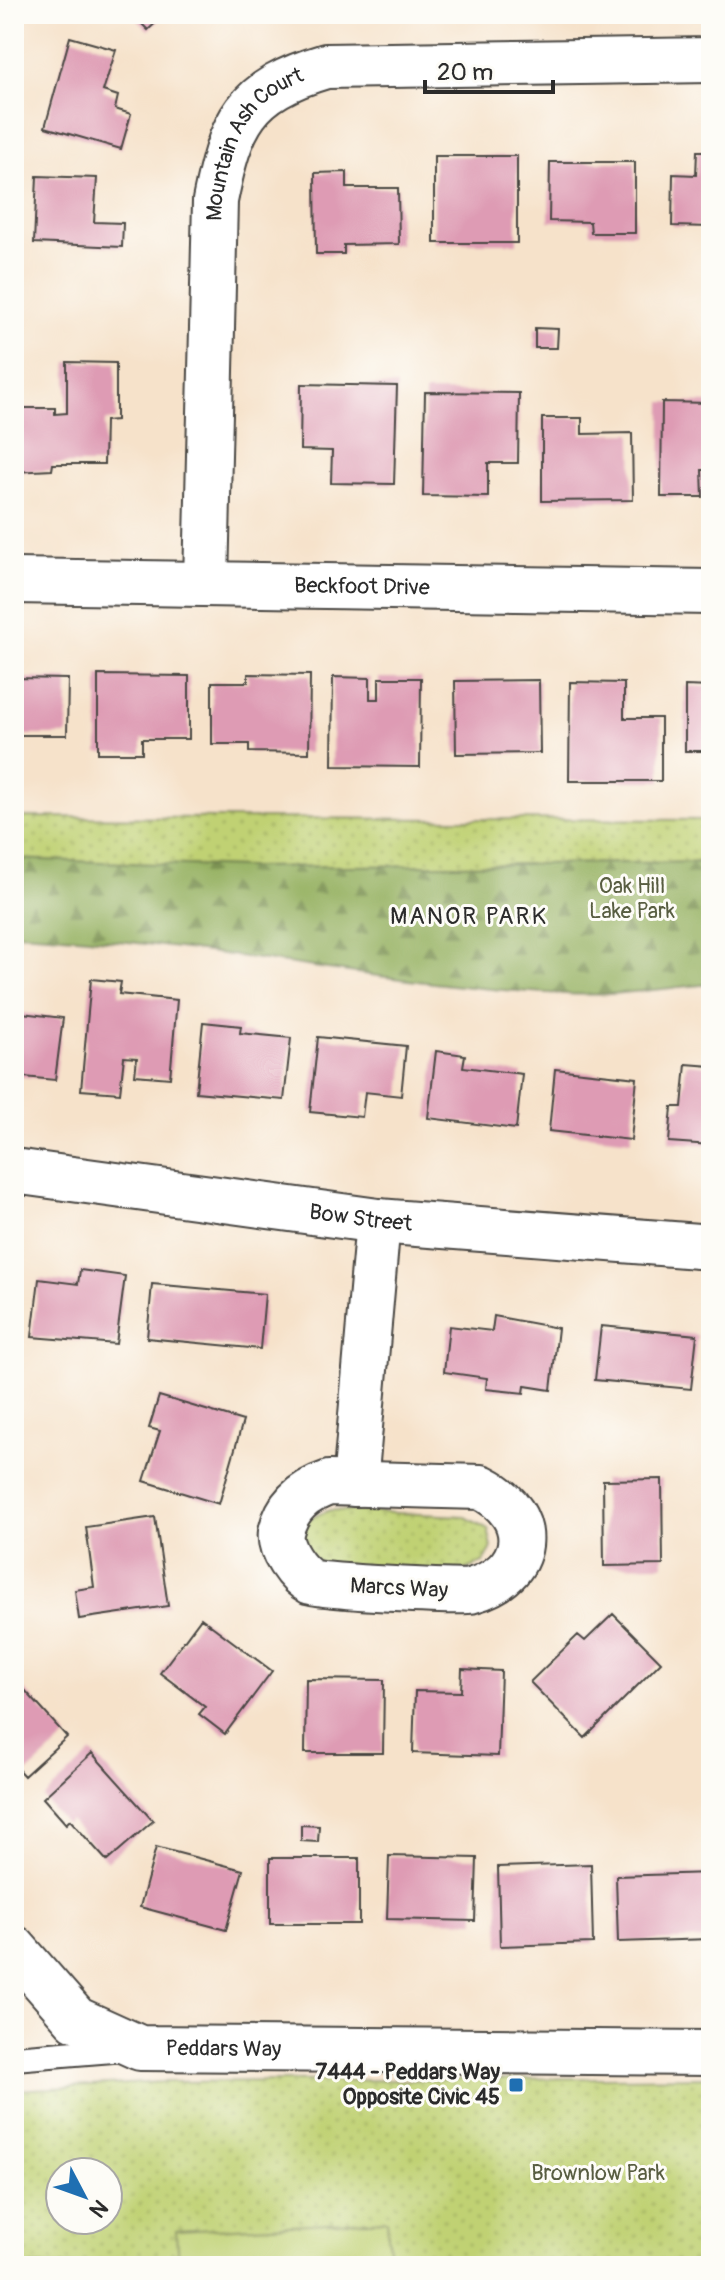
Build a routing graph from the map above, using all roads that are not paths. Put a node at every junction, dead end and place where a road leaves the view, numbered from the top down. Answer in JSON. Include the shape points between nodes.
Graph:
{"nodes":[{"id":1,"x":711,"y":60,"type":"edge"},
{"id":2,"x":14,"y":581,"type":"edge"},
{"id":3,"x":206,"y":583,"type":"junction"},
{"id":4,"x":711,"y":592,"type":"edge"},
{"id":5,"x":14,"y":1171,"type":"edge"},
{"id":6,"x":378,"y":1221,"type":"junction"},
{"id":7,"x":711,"y":1247,"type":"edge"},
{"id":8,"x":355,"y":1484,"type":"junction"},
{"id":9,"x":14,"y":1948,"type":"edge"},
{"id":10,"x":140,"y":2048,"type":"junction"},
{"id":11,"x":711,"y":2053,"type":"edge"},
{"id":12,"x":14,"y":2058,"type":"edge"}],
"edges":[{"from":1,"to":3,"type":"street","name":"Mountain Ash Court","via":[[326,66],[291,76],[252,103],[227,144],[215,201]]},
{"from":2,"to":3,"type":"street","name":"Beckfoot Drive"},
{"from":3,"to":4,"type":"street","name":"Beckfoot Drive"},
{"from":5,"to":6,"type":"street","name":"Bow Street"},
{"from":6,"to":7,"type":"street","name":"Bow Street"},
{"from":6,"to":8,"type":"street"},
{"from":8,"to":8,"type":"street","name":"Marcs Way","via":[[329,1483],[306,1491],[288,1511],[280,1536],[291,1564],[312,1583],[468,1591],[497,1579],[522,1541],[518,1518],[502,1497],[481,1487]]},
{"from":9,"to":10,"type":"street","name":"Peddars Way","via":[[76,2019]]},
{"from":10,"to":11,"type":"street","name":"Peddars Way"},
{"from":10,"to":12,"type":"lane"}]}
